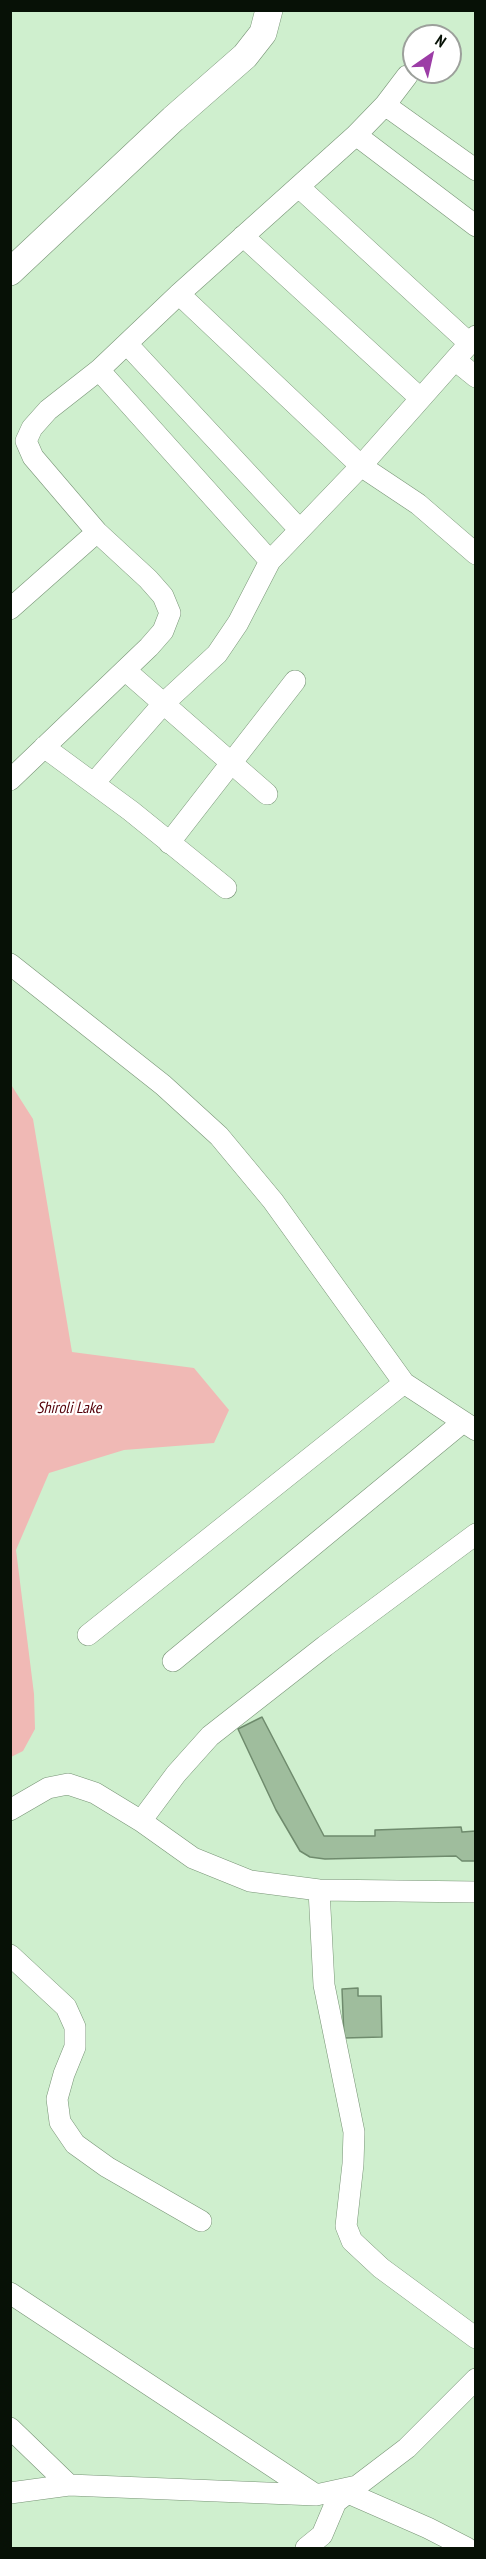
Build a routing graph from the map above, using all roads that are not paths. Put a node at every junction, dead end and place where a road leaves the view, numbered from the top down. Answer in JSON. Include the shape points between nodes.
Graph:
{"nodes":[{"id":1,"x":269,"y":10,"type":"edge"},
{"id":2,"x":402,"y":83,"type":"edge"},
{"id":3,"x":385,"y":105,"type":"junction"},
{"id":4,"x":356,"y":135,"type":"junction"},
{"id":5,"x":476,"y":170,"type":"edge"},
{"id":6,"x":299,"y":187,"type":"junction"},
{"id":7,"x":476,"y":226,"type":"edge"},
{"id":8,"x":243,"y":236,"type":"junction"},
{"id":9,"x":10,"y":272,"type":"edge"},
{"id":10,"x":178,"y":294,"type":"junction"},
{"id":11,"x":472,"y":340,"type":"edge"},
{"id":12,"x":127,"y":344,"type":"junction"},
{"id":13,"x":455,"y":360,"type":"junction"},
{"id":14,"x":99,"y":370,"type":"junction"},
{"id":15,"x":476,"y":377,"type":"edge"},
{"id":16,"x":420,"y":398,"type":"junction"},
{"id":17,"x":18,"y":448,"type":"edge"},
{"id":18,"x":361,"y":466,"type":"junction"},
{"id":19,"x":299,"y":529,"type":"junction"},
{"id":20,"x":97,"y":532,"type":"junction"},
{"id":21,"x":476,"y":554,"type":"edge"},
{"id":22,"x":270,"y":561,"type":"junction"},
{"id":23,"x":10,"y":609,"type":"edge"},
{"id":24,"x":125,"y":670,"type":"junction"},
{"id":25,"x":295,"y":681,"type":"dead end"},
{"id":26,"x":163,"y":704,"type":"junction"},
{"id":27,"x":44,"y":747,"type":"junction"},
{"id":28,"x":233,"y":763,"type":"junction"},
{"id":29,"x":10,"y":780,"type":"edge"},
{"id":30,"x":94,"y":783,"type":"junction"},
{"id":31,"x":267,"y":794,"type":"dead end"},
{"id":32,"x":170,"y":843,"type":"junction"},
{"id":33,"x":226,"y":888,"type":"dead end"},
{"id":34,"x":15,"y":973,"type":"edge"},
{"id":35,"x":404,"y":1383,"type":"junction"},
{"id":36,"x":469,"y":1426,"type":"edge"},
{"id":37,"x":476,"y":1534,"type":"edge"},
{"id":38,"x":88,"y":1635,"type":"dead end"},
{"id":39,"x":173,"y":1661,"type":"dead end"},
{"id":40,"x":10,"y":1810,"type":"edge"},
{"id":41,"x":141,"y":1821,"type":"junction"},
{"id":42,"x":319,"y":1890,"type":"junction"},
{"id":43,"x":476,"y":1892,"type":"edge"},
{"id":44,"x":10,"y":1955,"type":"edge"},
{"id":45,"x":201,"y":2221,"type":"dead end"},
{"id":46,"x":10,"y":2293,"type":"edge"},
{"id":47,"x":476,"y":2338,"type":"edge"},
{"id":48,"x":476,"y":2379,"type":"edge"},
{"id":49,"x":10,"y":2428,"type":"edge"},
{"id":50,"x":69,"y":2485,"type":"junction"},
{"id":51,"x":352,"y":2489,"type":"junction"},
{"id":52,"x":10,"y":2493,"type":"edge"},
{"id":53,"x":316,"y":2494,"type":"junction"},
{"id":54,"x":306,"y":2548,"type":"edge"},
{"id":55,"x":467,"y":2548,"type":"edge"}],
"edges":[{"from":1,"to":9,"type":"street","via":[[263,33],[245,56]]},
{"from":2,"to":3,"type":"street"},
{"from":3,"to":4,"type":"street"},
{"from":3,"to":5,"type":"street"},
{"from":4,"to":6,"type":"street"},
{"from":4,"to":7,"type":"street"},
{"from":6,"to":8,"type":"street"},
{"from":6,"to":11,"type":"street"},
{"from":8,"to":10,"type":"street"},
{"from":8,"to":16,"type":"street"},
{"from":10,"to":12,"type":"street"},
{"from":10,"to":18,"type":"street"},
{"from":11,"to":13,"type":"street"},
{"from":12,"to":14,"type":"street"},
{"from":12,"to":19,"type":"street"},
{"from":13,"to":15,"type":"street"},
{"from":13,"to":16,"type":"street"},
{"from":14,"to":17,"type":"street","via":[[48,410]]},
{"from":14,"to":22,"type":"street"},
{"from":16,"to":18,"type":"street"},
{"from":17,"to":20,"type":"street","via":[[33,457]]},
{"from":18,"to":19,"type":"street"},
{"from":18,"to":21,"type":"street","via":[[418,504]]},
{"from":19,"to":22,"type":"street"},
{"from":20,"to":23,"type":"street"},
{"from":20,"to":24,"type":"street","via":[[148,579],[163,596],[170,613],[163,631]]},
{"from":22,"to":26,"type":"street","via":[[217,654]]},
{"from":24,"to":26,"type":"street"},
{"from":24,"to":27,"type":"street"},
{"from":25,"to":28,"type":"street"},
{"from":26,"to":28,"type":"street"},
{"from":26,"to":30,"type":"street"},
{"from":27,"to":29,"type":"street"},
{"from":27,"to":30,"type":"street"},
{"from":28,"to":31,"type":"street"},
{"from":28,"to":32,"type":"street"},
{"from":30,"to":32,"type":"street"},
{"from":32,"to":33,"type":"street"},
{"from":34,"to":35,"type":"street","via":[[164,1085],[219,1136],[273,1201]]},
{"from":35,"to":36,"type":"street"},
{"from":35,"to":38,"type":"street"},
{"from":36,"to":39,"type":"street"},
{"from":37,"to":41,"type":"street","via":[[210,1736]]},
{"from":40,"to":41,"type":"street","via":[[48,1788],[68,1784],[94,1793]]},
{"from":41,"to":42,"type":"street","via":[[193,1858],[250,1881]]},
{"from":42,"to":43,"type":"street"},
{"from":42,"to":47,"type":"street","via":[[324,1985],[354,2132],[346,2226],[352,2241],[381,2268]]},
{"from":44,"to":45,"type":"street","via":[[66,2007],[75,2027],[75,2047],[57,2098],[60,2122],[75,2144]]},
{"from":46,"to":53,"type":"street"},
{"from":48,"to":51,"type":"street","via":[[407,2448]]},
{"from":49,"to":50,"type":"street"},
{"from":50,"to":52,"type":"street"},
{"from":50,"to":53,"type":"street"},
{"from":51,"to":53,"type":"street"},
{"from":51,"to":54,"type":"street","via":[[336,2502],[322,2535]]},
{"from":51,"to":55,"type":"street"}]}
